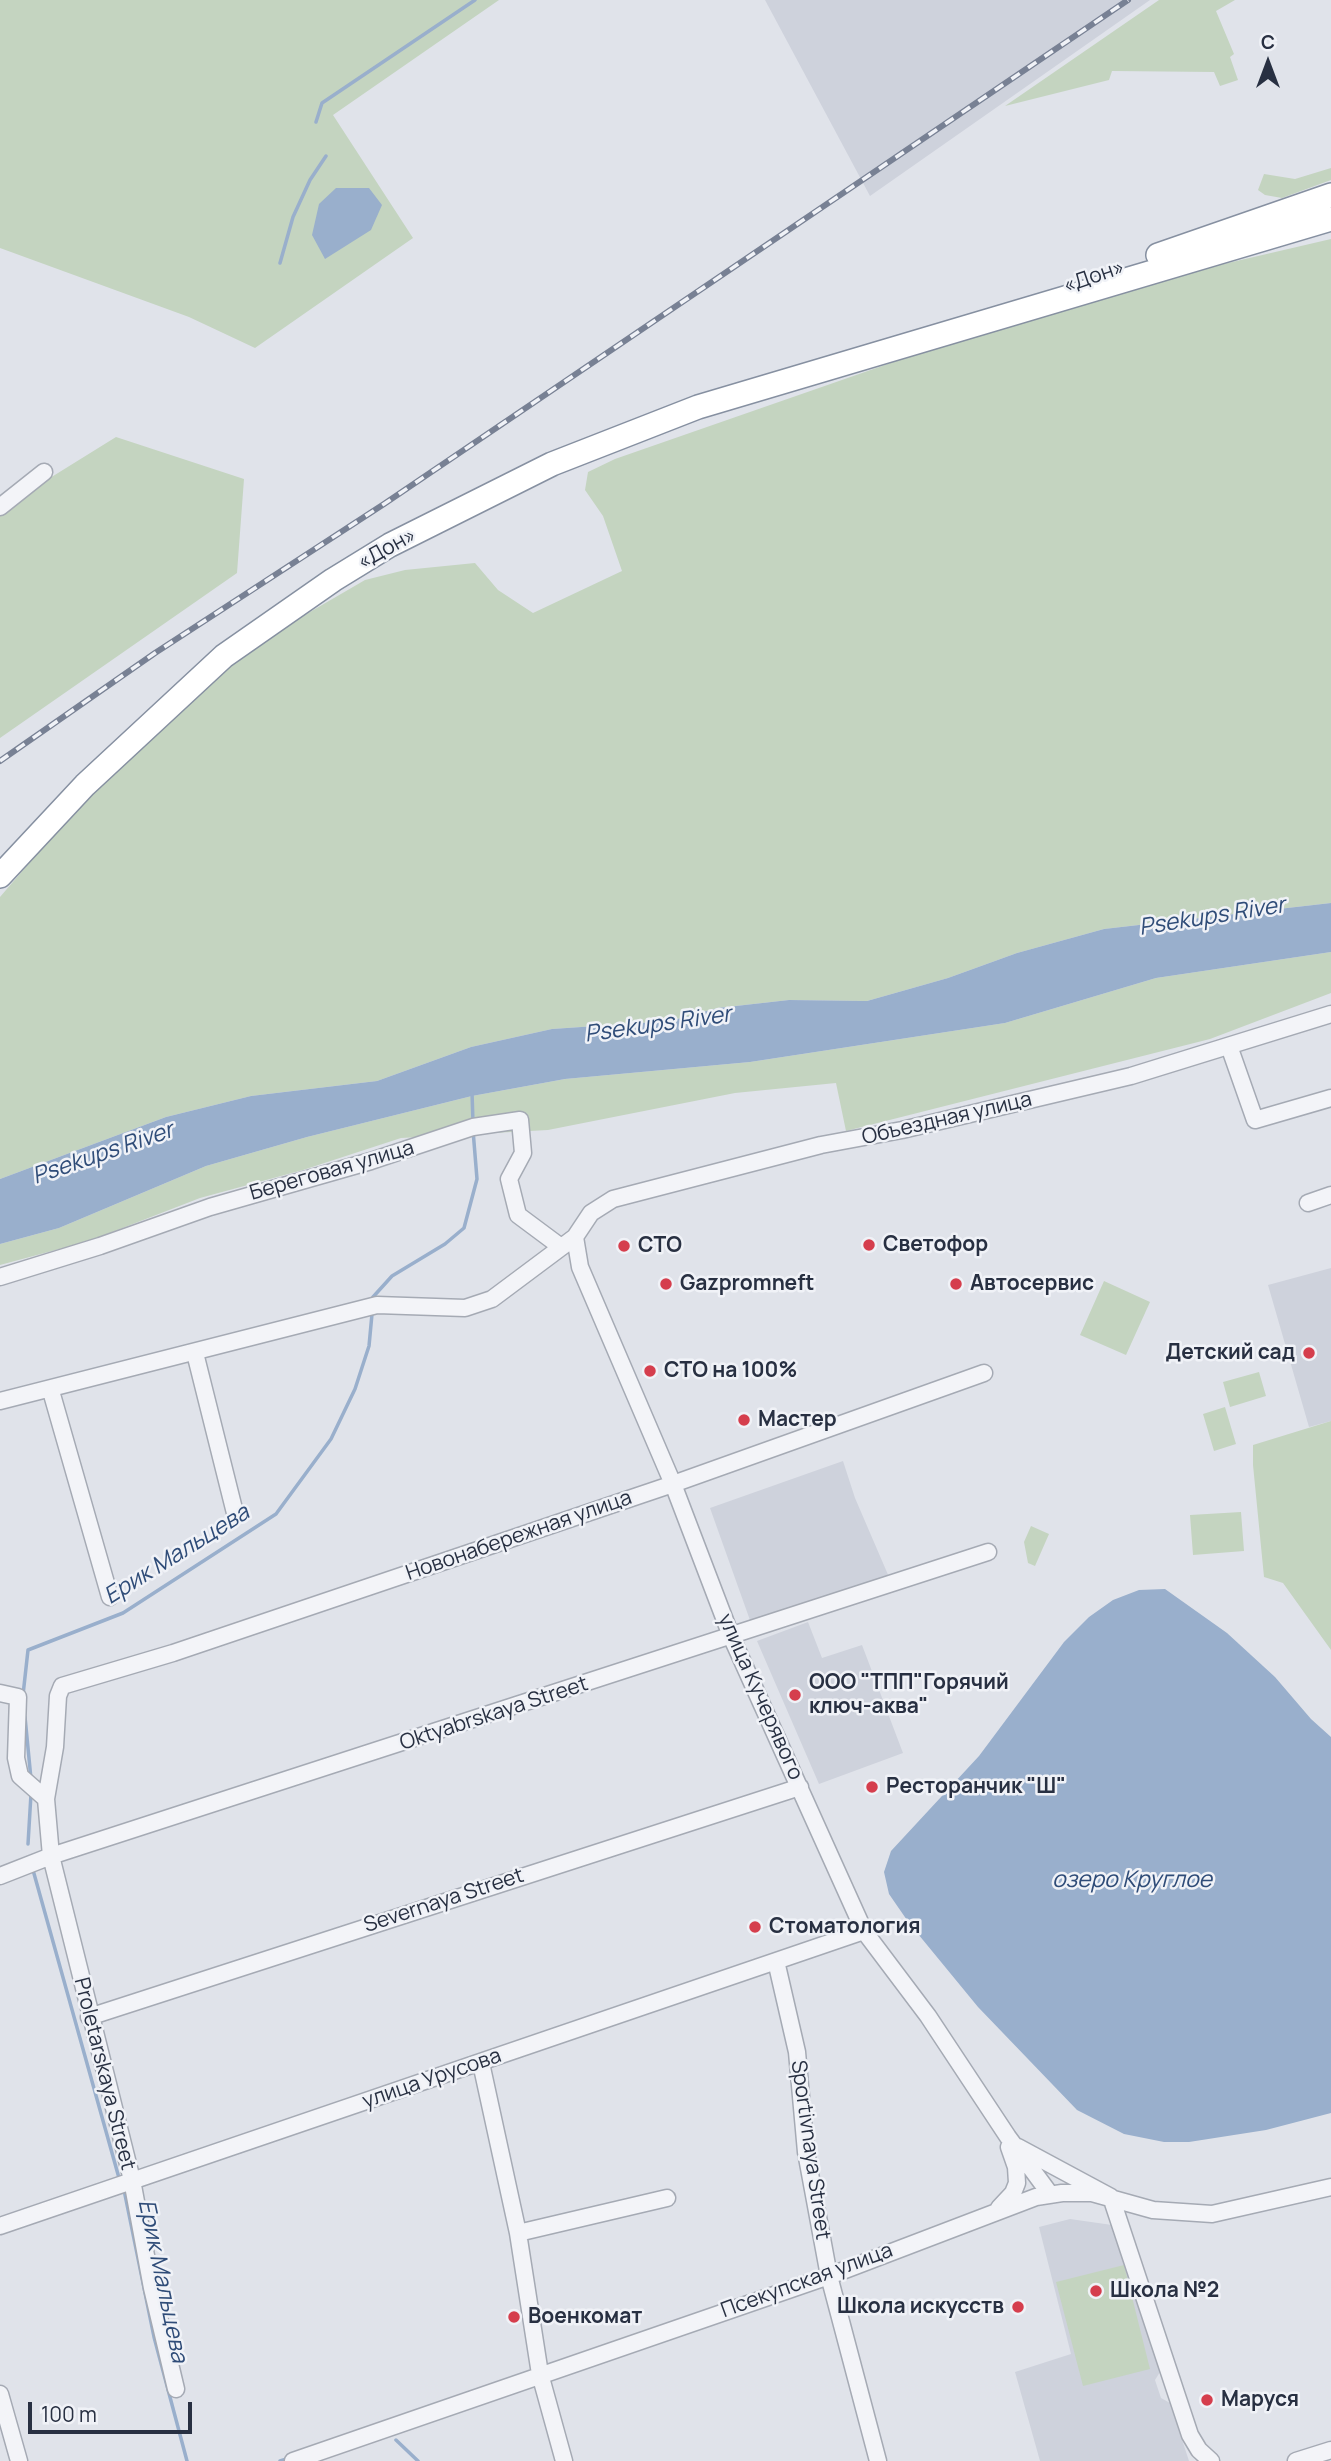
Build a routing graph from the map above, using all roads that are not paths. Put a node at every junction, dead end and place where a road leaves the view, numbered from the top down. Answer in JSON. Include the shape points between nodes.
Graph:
{"nodes":[{"id":1,"x":1331,"y":195,"type":"edge"},
{"id":2,"x":1331,"y":219,"type":"edge"},
{"id":3,"x":858,"y":359,"type":"junction"},
{"id":4,"x":44,"y":472,"type":"dead end"},
{"id":5,"x":0,"y":507,"type":"edge"},
{"id":6,"x":0,"y":876,"type":"edge"},
{"id":7,"x":1331,"y":1014,"type":"edge"},
{"id":8,"x":1229,"y":1046,"type":"junction"},
{"id":9,"x":1331,"y":1098,"type":"edge"},
{"id":10,"x":1331,"y":1195,"type":"edge"},
{"id":11,"x":1308,"y":1203,"type":"dead end"},
{"id":12,"x":575,"y":1237,"type":"junction"},
{"id":13,"x":561,"y":1247,"type":"junction"},
{"id":14,"x":0,"y":1277,"type":"edge"},
{"id":15,"x":195,"y":1353,"type":"junction"},
{"id":16,"x":984,"y":1373,"type":"dead end"},
{"id":17,"x":51,"y":1391,"type":"junction"},
{"id":18,"x":0,"y":1401,"type":"edge"},
{"id":19,"x":673,"y":1484,"type":"junction"},
{"id":20,"x":235,"y":1513,"type":"dead end"},
{"id":21,"x":988,"y":1552,"type":"dead end"},
{"id":22,"x":110,"y":1597,"type":"dead end"},
{"id":23,"x":731,"y":1636,"type":"junction"},
{"id":24,"x":0,"y":1693,"type":"edge"},
{"id":25,"x":58,"y":1696,"type":"joint"},
{"id":26,"x":800,"y":1787,"type":"junction"},
{"id":27,"x":46,"y":1799,"type":"junction"},
{"id":28,"x":51,"y":1856,"type":"junction"},
{"id":29,"x":0,"y":1876,"type":"edge"},
{"id":30,"x":864,"y":1931,"type":"junction"},
{"id":31,"x":776,"y":1961,"type":"junction"},
{"id":32,"x":89,"y":2017,"type":"junction"},
{"id":33,"x":481,"y":2063,"type":"junction"},
{"id":34,"x":1002,"y":2129,"type":"junction"},
{"id":35,"x":1013,"y":2143,"type":"junction"},
{"id":36,"x":131,"y":2180,"type":"junction"},
{"id":37,"x":1331,"y":2187,"type":"edge"},
{"id":38,"x":1050,"y":2194,"type":"junction"},
{"id":39,"x":1111,"y":2197,"type":"junction"},
{"id":40,"x":667,"y":2198,"type":"dead end"},
{"id":41,"x":996,"y":2211,"type":"junction"},
{"id":42,"x":0,"y":2226,"type":"edge"},
{"id":43,"x":518,"y":2232,"type":"junction"},
{"id":44,"x":829,"y":2276,"type":"junction"},
{"id":45,"x":540,"y":2374,"type":"junction"},
{"id":46,"x":176,"y":2389,"type":"dead end"},
{"id":47,"x":0,"y":2394,"type":"edge"},
{"id":48,"x":1331,"y":2449,"type":"edge"},
{"id":49,"x":19,"y":2461,"type":"edge"},
{"id":50,"x":293,"y":2461,"type":"edge"},
{"id":51,"x":564,"y":2461,"type":"edge"},
{"id":52,"x":878,"y":2461,"type":"edge"},
{"id":53,"x":1211,"y":2461,"type":"edge"},
{"id":54,"x":1296,"y":2461,"type":"edge"}],
"edges":[{"from":1,"to":3,"type":"highway","name":"«Дон»"},
{"from":2,"to":3,"type":"highway","name":"«Дон»"},
{"from":3,"to":6,"type":"highway","name":"«Дон»","via":[[642,427],[552,464],[390,545],[224,656],[85,785]]},
{"from":4,"to":5,"type":"street"},
{"from":7,"to":8,"type":"street","name":"Объездная улица"},
{"from":8,"to":9,"type":"street","via":[[1255,1120]]},
{"from":8,"to":12,"type":"street","name":"Объездная улица","via":[[1131,1076],[821,1145],[613,1199],[590,1213]]},
{"from":10,"to":11,"type":"street"},
{"from":12,"to":13,"type":"street","name":"Объездная улица"},
{"from":12,"to":19,"type":"street","name":"улица Кучерявого","via":[[580,1267]]},
{"from":13,"to":14,"type":"street","name":"Береговая улица","via":[[518,1215],[509,1179],[523,1153],[520,1120],[473,1127]]},
{"from":13,"to":15,"type":"street","name":"Объездная улица","via":[[492,1299],[465,1308],[377,1305]]},
{"from":15,"to":17,"type":"street","name":"Объездная улица"},
{"from":15,"to":20,"type":"street"},
{"from":16,"to":19,"type":"street","name":"Новонабережная улица"},
{"from":17,"to":18,"type":"street","name":"Объездная улица"},
{"from":17,"to":22,"type":"street"},
{"from":19,"to":23,"type":"street","name":"улица Кучерявого"},
{"from":19,"to":25,"type":"street","name":"Новонабережная улица","via":[[173,1653],[62,1686]]},
{"from":21,"to":23,"type":"street","name":"Oktyabrskaya Street"},
{"from":23,"to":26,"type":"street","name":"улица Кучерявого"},
{"from":23,"to":28,"type":"street","name":"Oktyabrskaya Street"},
{"from":24,"to":27,"type":"street","via":[[18,1697],[16,1758],[20,1776]]},
{"from":25,"to":27,"type":"street","name":"Proletarskaya Street"},
{"from":26,"to":30,"type":"street","name":"улица Кучерявого"},
{"from":26,"to":32,"type":"street","name":"Severnaya Street"},
{"from":27,"to":28,"type":"street","name":"Proletarskaya Street"},
{"from":28,"to":29,"type":"street","name":"Oktyabrskaya Street"},
{"from":28,"to":32,"type":"street","name":"Proletarskaya Street"},
{"from":30,"to":31,"type":"street","name":"улица Урусова"},
{"from":30,"to":34,"type":"street","name":"улица Кучерявого","via":[[928,2016]]},
{"from":31,"to":33,"type":"street","name":"улица Урусова"},
{"from":31,"to":44,"type":"street","name":"Sportivnaya Street","via":[[797,2052],[806,2152]]},
{"from":32,"to":36,"type":"street","name":"Proletarskaya Street"},
{"from":33,"to":36,"type":"street","name":"улица Урусова"},
{"from":33,"to":43,"type":"street"},
{"from":34,"to":35,"type":"street","name":"улица Кучерявого"},
{"from":34,"to":41,"type":"street","name":"улица Кучерявого","via":[[1017,2183]]},
{"from":35,"to":38,"type":"street","name":"улица Кучерявого"},
{"from":35,"to":39,"type":"street","name":"улица Кучерявого"},
{"from":36,"to":42,"type":"street","name":"улица Урусова"},
{"from":36,"to":46,"type":"street","name":"Proletarskaya Street"},
{"from":37,"to":39,"type":"street","name":"Псекупская улица","via":[[1212,2214],[1153,2210]]},
{"from":38,"to":39,"type":"street","name":"Псекупская улица","via":[[1083,2192]]},
{"from":38,"to":41,"type":"street","name":"Псекупская улица"},
{"from":39,"to":53,"type":"street","via":[[1190,2435]]},
{"from":40,"to":43,"type":"street"},
{"from":41,"to":44,"type":"street","name":"Псекупская улица"},
{"from":43,"to":45,"type":"street"},
{"from":44,"to":45,"type":"street","name":"Псекупская улица"},
{"from":44,"to":52,"type":"street","name":"Sportivnaya Street"},
{"from":45,"to":50,"type":"street","name":"Псекупская улица"},
{"from":45,"to":51,"type":"street"},
{"from":47,"to":49,"type":"street"},
{"from":48,"to":54,"type":"street"}]}
